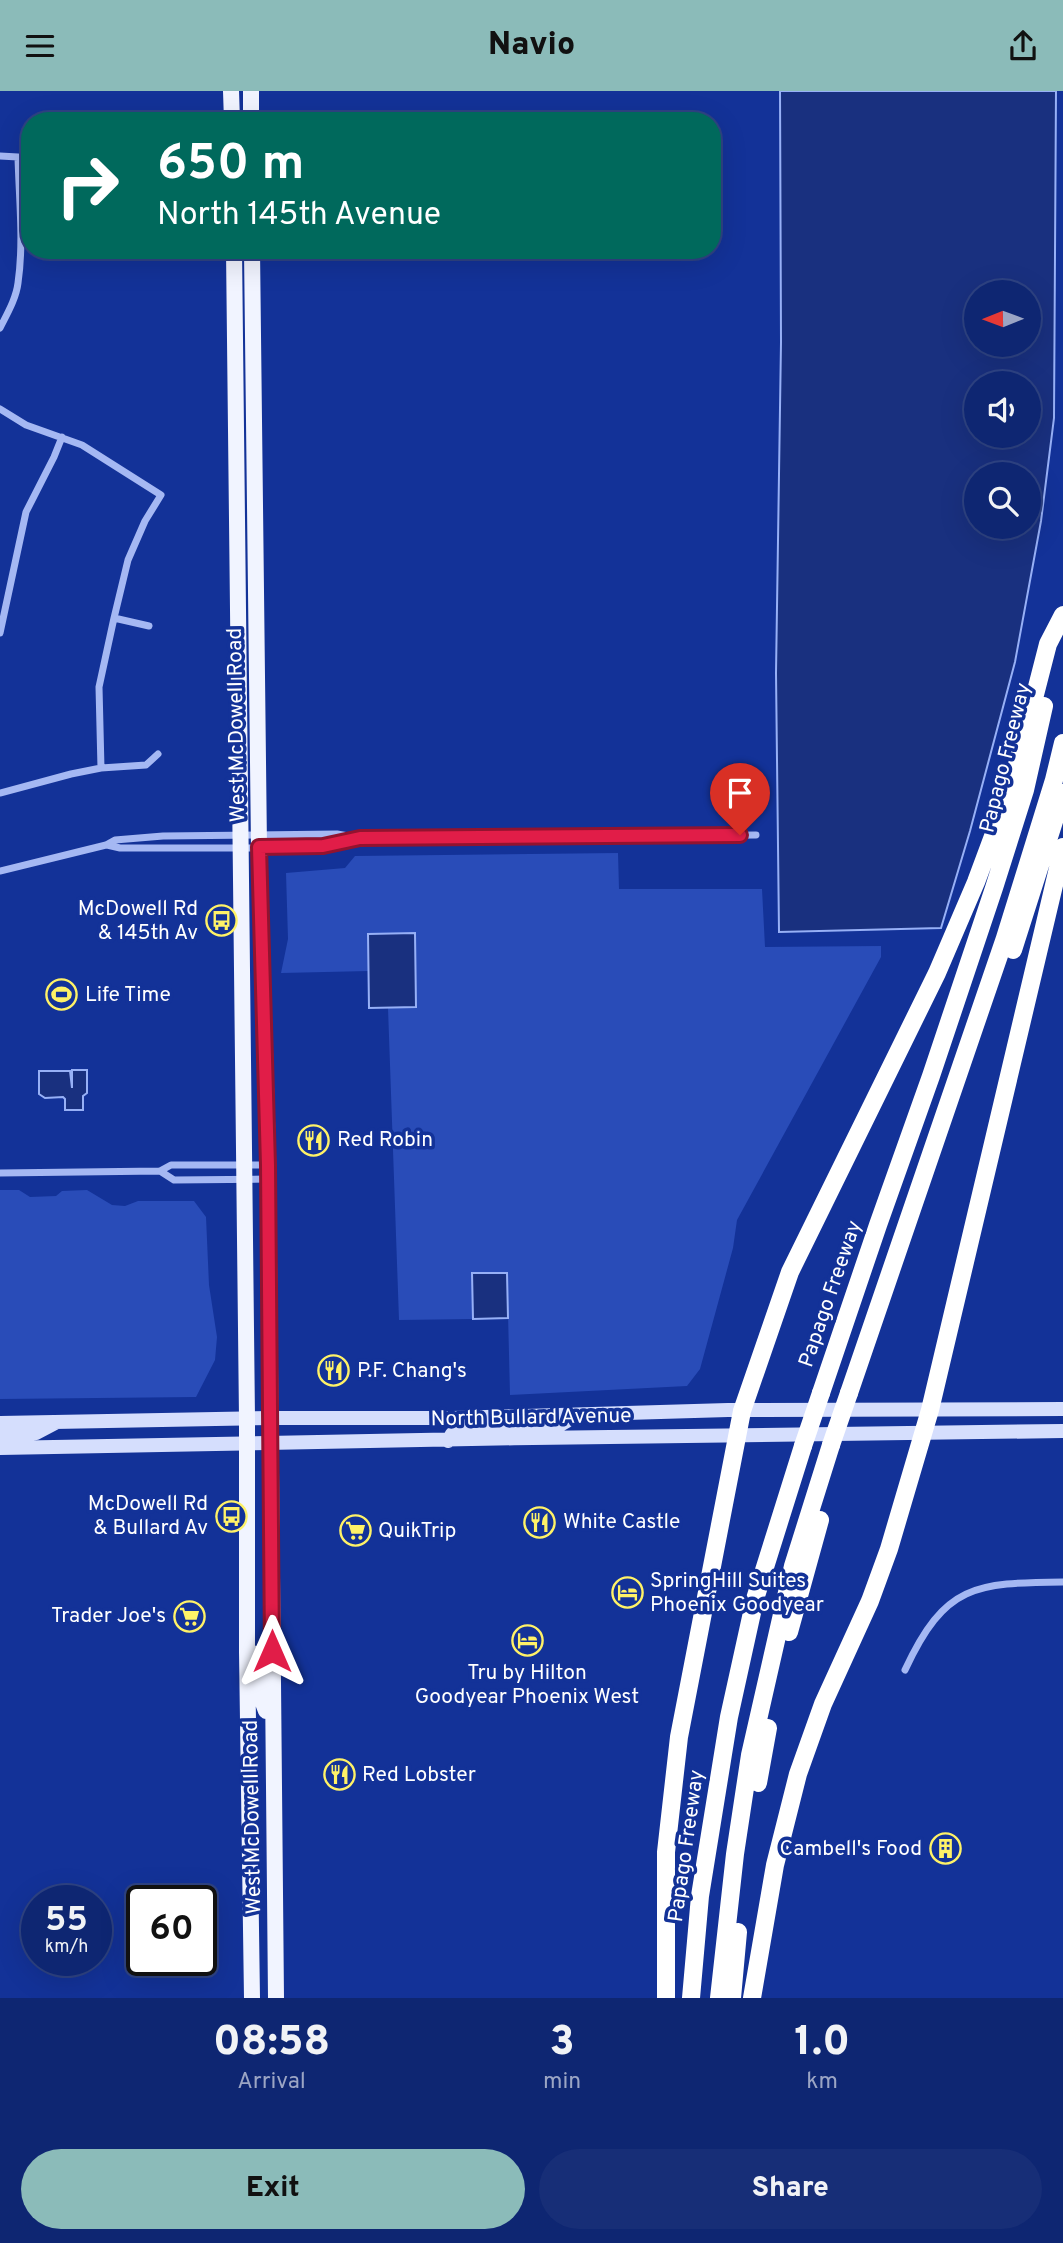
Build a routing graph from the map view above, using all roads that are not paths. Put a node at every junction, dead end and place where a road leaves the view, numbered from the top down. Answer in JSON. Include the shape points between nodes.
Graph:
{"nodes":[{"id":1,"x":231,"y":91,"type":"edge"},
{"id":2,"x":251,"y":91,"type":"edge"},
{"id":3,"x":232,"y":112,"type":"edge"},
{"id":4,"x":251,"y":112,"type":"edge"},
{"id":5,"x":0,"y":156,"type":"edge"},
{"id":6,"x":234,"y":259,"type":"edge"},
{"id":7,"x":253,"y":259,"type":"edge"},
{"id":8,"x":234,"y":302,"type":"junction"},
{"id":9,"x":253,"y":302,"type":"junction"},
{"id":10,"x":0,"y":328,"type":"edge"},
{"id":11,"x":0,"y":409,"type":"edge"},
{"id":12,"x":62,"y":436,"type":"junction"},
{"id":13,"x":1063,"y":616,"type":"edge"},
{"id":14,"x":114,"y":618,"type":"junction"},
{"id":15,"x":149,"y":626,"type":"dead end"},
{"id":16,"x":0,"y":633,"type":"edge"},
{"id":17,"x":1063,"y":743,"type":"edge"},
{"id":18,"x":158,"y":754,"type":"dead end"},
{"id":19,"x":101,"y":768,"type":"junction"},
{"id":20,"x":0,"y":793,"type":"edge"},
{"id":21,"x":1063,"y":793,"type":"edge"},
{"id":22,"x":756,"y":835,"type":"dead end"},
{"id":23,"x":360,"y":838,"type":"junction"},
{"id":24,"x":239,"y":841,"type":"junction"},
{"id":25,"x":259,"y":841,"type":"junction"},
{"id":26,"x":106,"y":845,"type":"junction"},
{"id":27,"x":1063,"y":846,"type":"edge"},
{"id":28,"x":0,"y":871,"type":"edge"},
{"id":29,"x":160,"y":1171,"type":"junction"},
{"id":30,"x":243,"y":1172,"type":"junction"},
{"id":31,"x":268,"y":1172,"type":"junction"},
{"id":32,"x":0,"y":1173,"type":"edge"},
{"id":33,"x":855,"y":1393,"type":"junction"},
{"id":34,"x":1063,"y":1409,"type":"edge"},
{"id":35,"x":930,"y":1410,"type":"junction"},
{"id":36,"x":742,"y":1411,"type":"junction"},
{"id":37,"x":581,"y":1415,"type":"junction"},
{"id":38,"x":271,"y":1418,"type":"junction"},
{"id":39,"x":247,"y":1419,"type":"junction"},
{"id":40,"x":56,"y":1422,"type":"junction"},
{"id":41,"x":0,"y":1423,"type":"edge"},
{"id":42,"x":1063,"y":1431,"type":"edge"},
{"id":43,"x":923,"y":1432,"type":"junction"},
{"id":44,"x":737,"y":1433,"type":"junction"},
{"id":45,"x":0,"y":1437,"type":"edge"},
{"id":46,"x":448,"y":1441,"type":"junction"},
{"id":47,"x":247,"y":1443,"type":"junction"},
{"id":48,"x":271,"y":1443,"type":"junction"},
{"id":49,"x":837,"y":1445,"type":"junction"},
{"id":50,"x":0,"y":1448,"type":"edge"},
{"id":51,"x":1063,"y":1582,"type":"edge"},
{"id":52,"x":247,"y":1652,"type":"junction"},
{"id":53,"x":905,"y":1670,"type":"dead end"},
{"id":54,"x":273,"y":1730,"type":"junction"},
{"id":55,"x":250,"y":1861,"type":"junction"},
{"id":56,"x":275,"y":1861,"type":"junction"},
{"id":57,"x":253,"y":1997,"type":"edge"},
{"id":58,"x":276,"y":1998,"type":"edge"},
{"id":59,"x":666,"y":1998,"type":"edge"},
{"id":60,"x":691,"y":1998,"type":"edge"},
{"id":61,"x":719,"y":1998,"type":"edge"},
{"id":62,"x":732,"y":1998,"type":"edge"},
{"id":63,"x":752,"y":1998,"type":"edge"}],
"edges":[{"from":1,"to":3,"type":"main road"},
{"from":2,"to":4,"type":"main road"},
{"from":5,"to":10,"type":"street","via":[[18,157],[20,247],[18,284]]},
{"from":6,"to":8,"type":"main road","name":"West McDowell Road"},
{"from":7,"to":9,"type":"main road","name":"West McDowell Road"},
{"from":8,"to":9,"type":"main road"},
{"from":8,"to":24,"type":"main road","name":"West McDowell Road"},
{"from":9,"to":25,"type":"main road","name":"West McDowell Road"},
{"from":11,"to":12,"type":"street","via":[[26,425]]},
{"from":12,"to":14,"type":"street","via":[[161,495],[128,560]]},
{"from":12,"to":16,"type":"street","via":[[26,512]]},
{"from":13,"to":36,"type":"highway","via":[[1048,644],[1011,787],[976,882],[937,973],[790,1272]]},
{"from":13,"to":60,"type":"highway","name":"Papago Freeway","bridge":true,"via":[[1026,790],[755,1599],[729,1717],[700,1895]]},
{"from":14,"to":15,"type":"street"},
{"from":14,"to":19,"type":"street","via":[[99,687]]},
{"from":17,"to":33,"type":"highway","via":[[1005,938]]},
{"from":18,"to":19,"type":"street","via":[[146,765]]},
{"from":19,"to":20,"type":"street"},
{"from":21,"to":33,"type":"highway","via":[[1034,889]]},
{"from":22,"to":23,"type":"street"},
{"from":23,"to":25,"type":"street","via":[[337,834]]},
{"from":23,"to":25,"type":"street","via":[[314,847]]},
{"from":24,"to":25,"type":"street"},
{"from":24,"to":25,"type":"street"},
{"from":24,"to":26,"type":"street"},
{"from":24,"to":26,"type":"street","via":[[135,837]]},
{"from":24,"to":30,"type":"main road","name":"West McDowell Road"},
{"from":25,"to":31,"type":"main road","name":"West McDowell Road"},
{"from":26,"to":28,"type":"street"},
{"from":27,"to":35,"type":"highway"},
{"from":29,"to":30,"type":"street","via":[[171,1165]]},
{"from":29,"to":30,"type":"street","via":[[173,1180]]},
{"from":29,"to":32,"type":"street"},
{"from":30,"to":31,"type":"street"},
{"from":30,"to":31,"type":"street"},
{"from":30,"to":39,"type":"main road","name":"West McDowell Road"},
{"from":31,"to":38,"type":"main road","name":"West McDowell Road"},
{"from":33,"to":49,"type":"highway"},
{"from":34,"to":35,"type":"main road","name":"North Bullard Avenue"},
{"from":35,"to":36,"type":"main road","name":"North Bullard Avenue"},
{"from":35,"to":43,"type":"highway"},
{"from":36,"to":37,"type":"main road","name":"North Bullard Avenue"},
{"from":36,"to":44,"type":"highway"},
{"from":37,"to":38,"type":"main road","name":"North Bullard Avenue"},
{"from":37,"to":46,"type":"main road","via":[[560,1425],[459,1431]]},
{"from":38,"to":39,"type":"main road","name":"North Bullard Avenue"},
{"from":38,"to":48,"type":"main road","name":"West McDowell Road"},
{"from":39,"to":40,"type":"main road","name":"North Bullard Avenue"},
{"from":39,"to":47,"type":"main road","name":"West McDowell Road"},
{"from":40,"to":41,"type":"main road","name":"North Bullard Avenue"},
{"from":40,"to":45,"type":"main road","via":[[37,1433]]},
{"from":42,"to":43,"type":"main road","name":"North Bullard Avenue"},
{"from":43,"to":44,"type":"main road","name":"North Bullard Avenue"},
{"from":43,"to":63,"type":"highway","via":[[889,1549],[798,1775],[775,1865]]},
{"from":44,"to":46,"type":"main road","name":"North Bullard Avenue"},
{"from":44,"to":59,"type":"highway","via":[[678,1748],[666,1852]]},
{"from":46,"to":48,"type":"main road","name":"North Bullard Avenue"},
{"from":47,"to":48,"type":"main road","name":"North Bullard Avenue"},
{"from":47,"to":50,"type":"main road","name":"North Bullard Avenue"},
{"from":47,"to":52,"type":"main road","name":"West McDowell Road"},
{"from":48,"to":54,"type":"main road","name":"West McDowell Road"},
{"from":49,"to":61,"type":"highway","via":[[793,1566],[750,1755]]},
{"from":49,"to":62,"type":"highway","via":[[760,1768]]},
{"from":51,"to":53,"type":"street","via":[[1009,1582],[960,1595],[929,1625]]},
{"from":52,"to":54,"type":"main road","via":[[258,1658],[263,1703]]},
{"from":52,"to":55,"type":"main road","name":"West McDowell Road"},
{"from":54,"to":56,"type":"main road","name":"West McDowell Road"},
{"from":55,"to":56,"type":"main road"},
{"from":55,"to":57,"type":"main road","name":"West McDowell Road"},
{"from":56,"to":58,"type":"main road","name":"West McDowell Road"}]}
